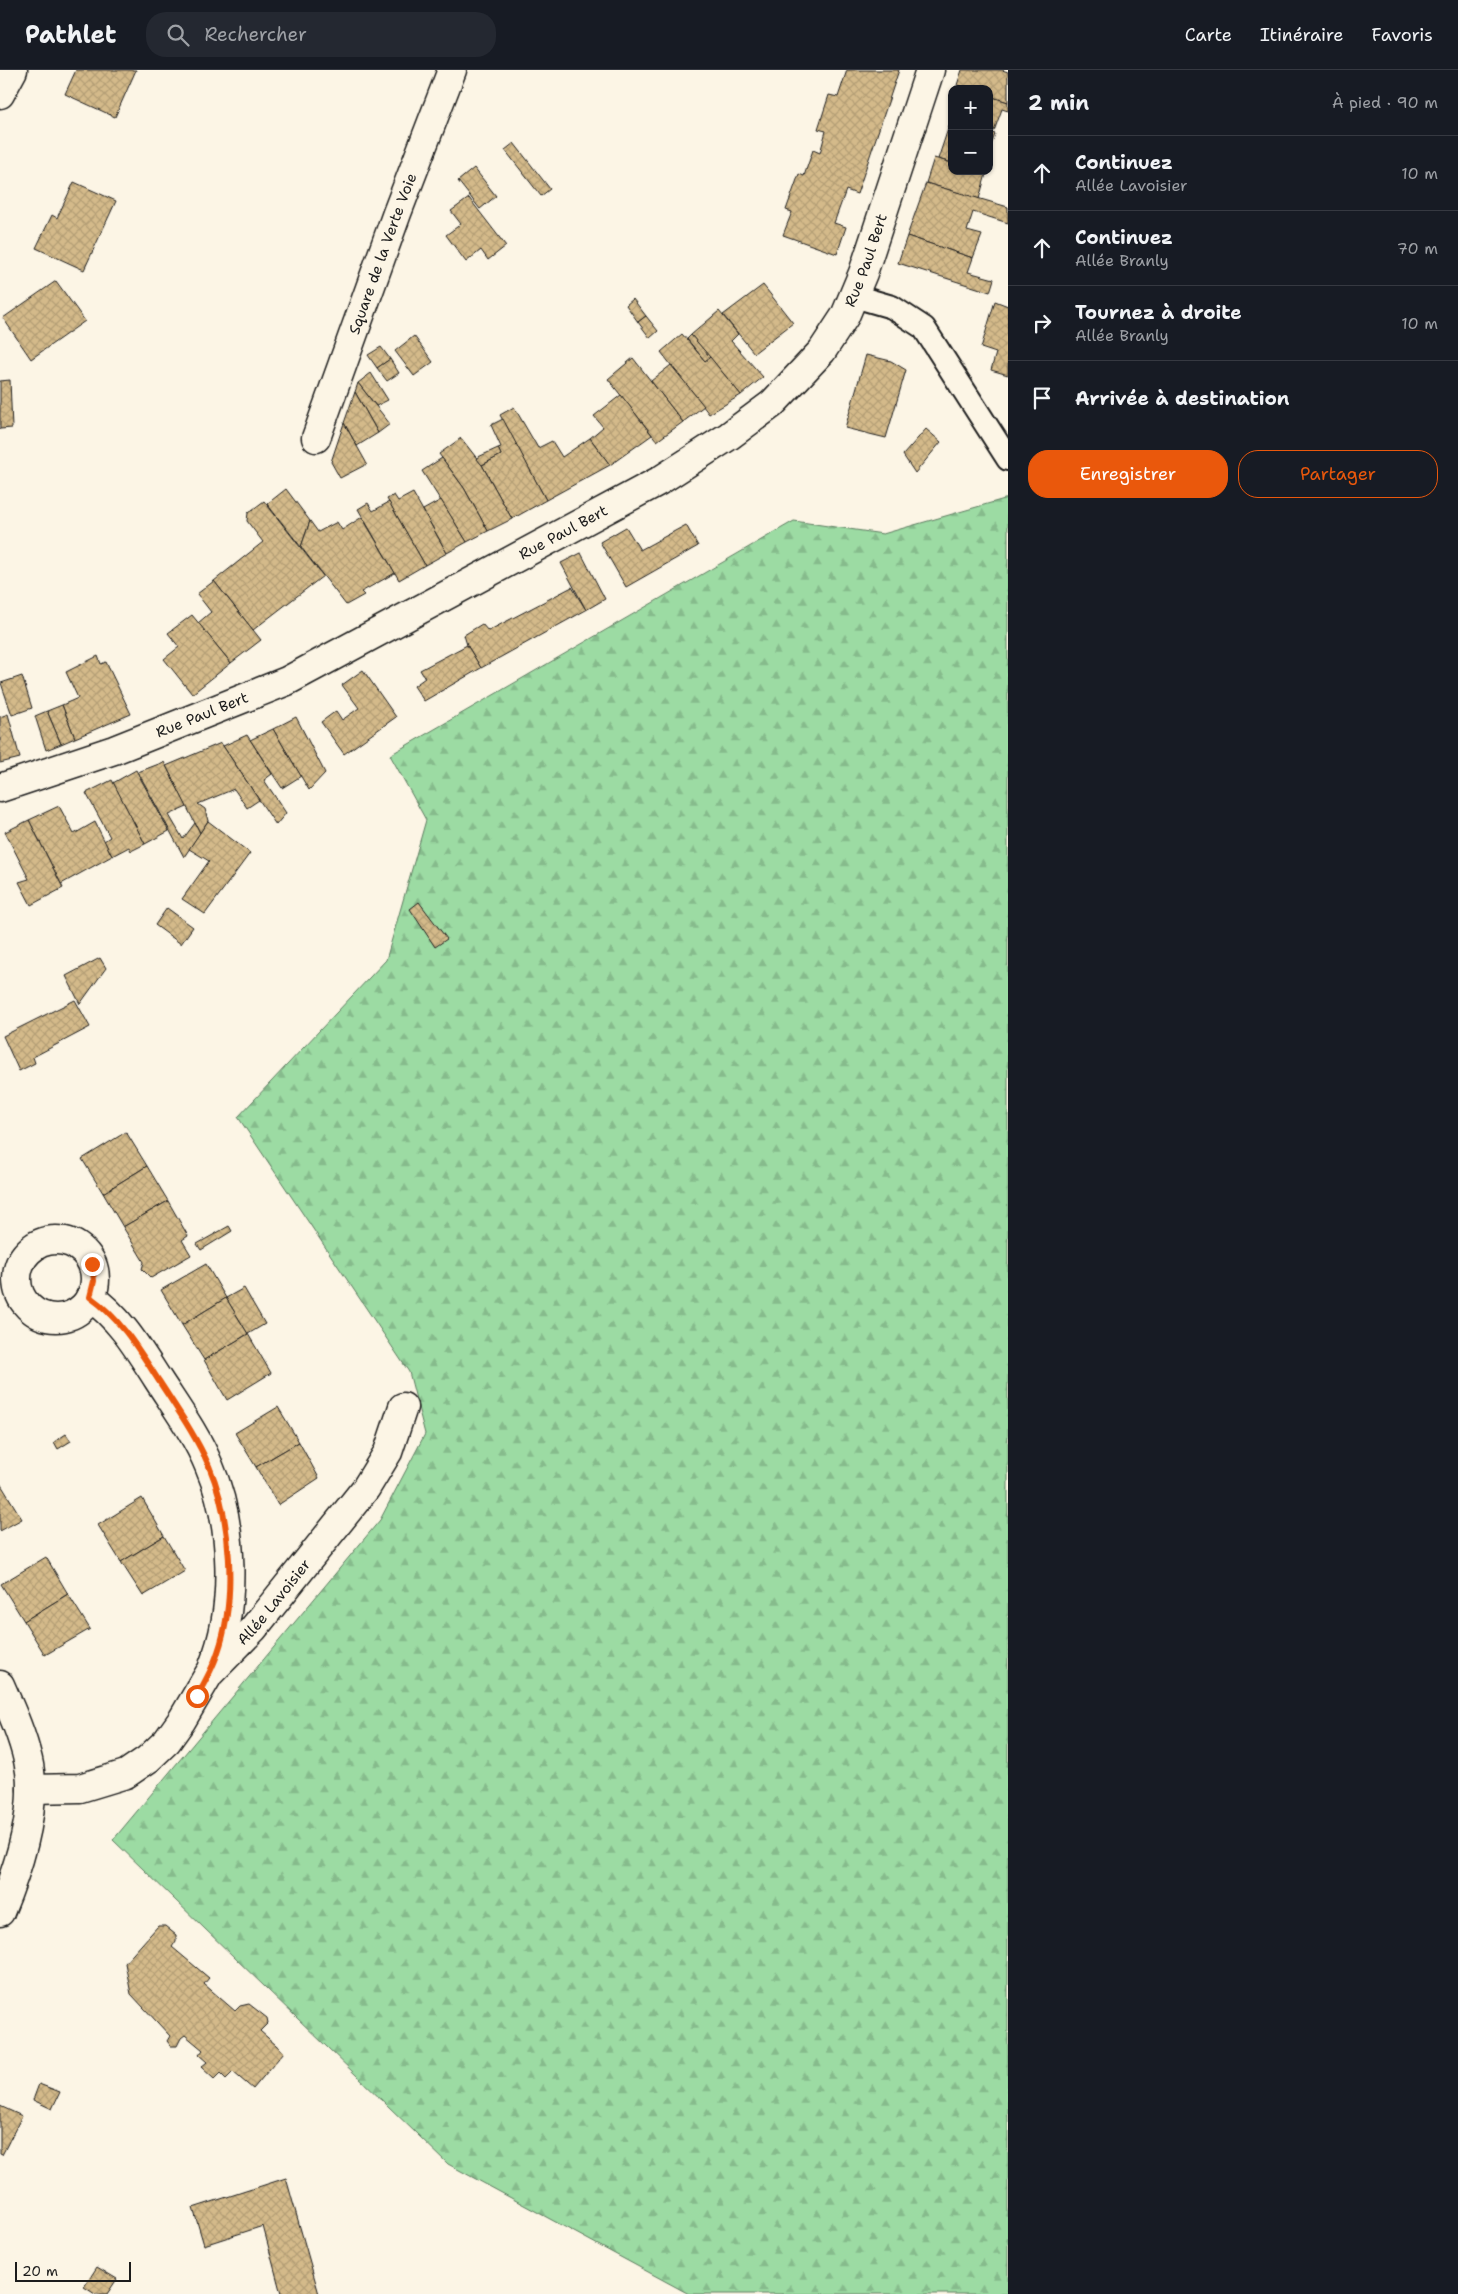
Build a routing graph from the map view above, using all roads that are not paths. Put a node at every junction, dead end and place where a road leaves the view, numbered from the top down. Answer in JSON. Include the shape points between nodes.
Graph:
{"nodes":[{"id":1,"x":13,"y":70,"type":"edge"},
{"id":2,"x":452,"y":70,"type":"edge"},
{"id":3,"x":930,"y":70,"type":"edge"},
{"id":4,"x":0,"y":94,"type":"edge"},
{"id":5,"x":854,"y":296,"type":"junction"},
{"id":6,"x":316,"y":438,"type":"dead end"},
{"id":7,"x":1008,"y":459,"type":"edge"},
{"id":8,"x":0,"y":788,"type":"edge"},
{"id":9,"x":90,"y":1297,"type":"dead end"},
{"id":10,"x":403,"y":1407,"type":"dead end"},
{"id":11,"x":209,"y":1674,"type":"junction"},
{"id":12,"x":0,"y":1685,"type":"edge"},
{"id":13,"x":30,"y":1788,"type":"junction"},
{"id":14,"x":0,"y":1912,"type":"edge"}],
"edges":[{"from":1,"to":4,"type":"street"},
{"from":2,"to":6,"type":"street","name":"Square de la Verte Voie"},
{"from":3,"to":5,"type":"street","name":"Rue Paul Bert"},
{"from":5,"to":7,"type":"lane","via":[[892,307],[924,328]]},
{"from":5,"to":8,"type":"street","name":"Rue Paul Bert","via":[[822,351],[772,404],[729,436],[659,480],[288,681],[123,747]]},
{"from":9,"to":11,"type":"street","via":[[116,1319],[131,1338],[199,1445],[215,1482],[224,1519],[229,1578],[224,1630]]},
{"from":10,"to":11,"type":"street","name":"Allée Lavoisier","via":[[388,1452],[366,1488],[252,1629]]},
{"from":11,"to":13,"type":"street","name":"Allée Lavoisier","via":[[182,1720],[148,1760],[126,1774],[80,1788]]},
{"from":12,"to":13,"type":"street","via":[[23,1743]]},
{"from":13,"to":14,"type":"street","via":[[28,1821],[20,1857]]}]}
